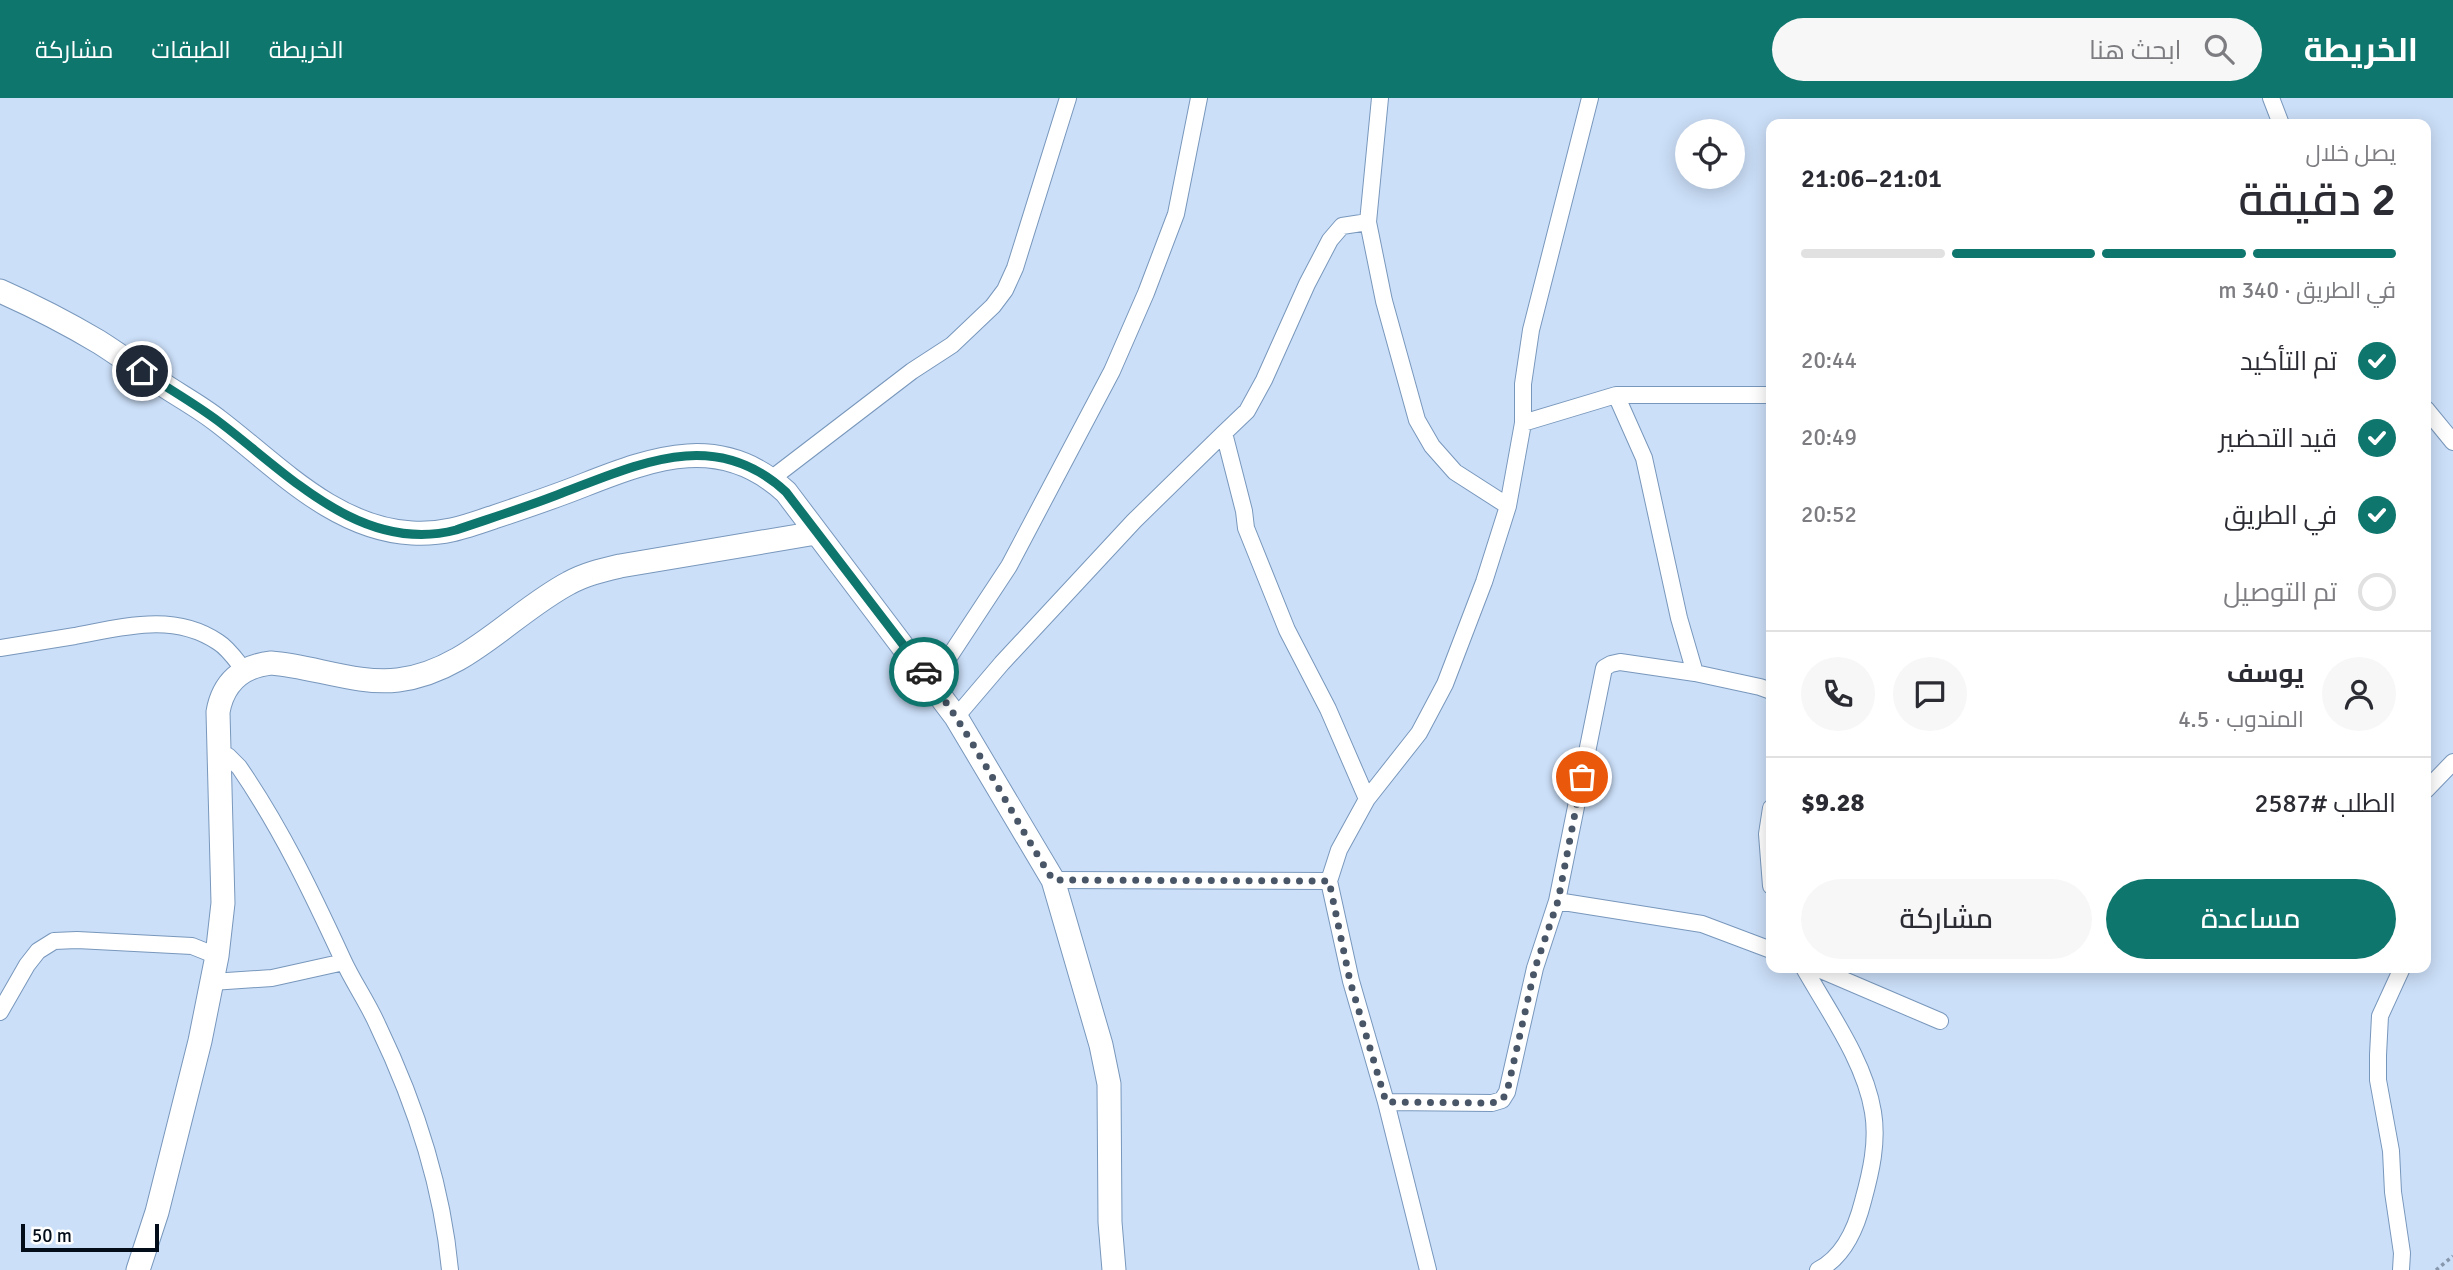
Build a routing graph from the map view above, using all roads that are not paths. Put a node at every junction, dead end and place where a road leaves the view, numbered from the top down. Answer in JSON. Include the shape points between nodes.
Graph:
{"nodes":[{"id":1,"x":1068,"y":98,"type":"edge"},
{"id":2,"x":1199,"y":98,"type":"edge"},
{"id":3,"x":1380,"y":98,"type":"edge"},
{"id":4,"x":1590,"y":98,"type":"edge"},
{"id":5,"x":2271,"y":98,"type":"edge"},
{"id":6,"x":2279,"y":119,"type":"edge"},
{"id":7,"x":1367,"y":222,"type":"junction"},
{"id":8,"x":0,"y":291,"type":"edge"},
{"id":9,"x":1616,"y":395,"type":"junction"},
{"id":10,"x":1766,"y":395,"type":"edge"},
{"id":11,"x":2431,"y":415,"type":"edge"},
{"id":12,"x":1522,"y":423,"type":"junction"},
{"id":13,"x":1224,"y":433,"type":"junction"},
{"id":14,"x":2453,"y":442,"type":"edge"},
{"id":15,"x":771,"y":479,"type":"junction"},
{"id":16,"x":1508,"y":506,"type":"junction"},
{"id":17,"x":816,"y":533,"type":"junction"},
{"id":18,"x":0,"y":648,"type":"edge"},
{"id":19,"x":244,"y":670,"type":"junction"},
{"id":20,"x":1695,"y":673,"type":"junction"},
{"id":21,"x":932,"y":683,"type":"junction"},
{"id":22,"x":1766,"y":689,"type":"edge"},
{"id":23,"x":957,"y":717,"type":"junction"},
{"id":24,"x":221,"y":757,"type":"junction"},
{"id":25,"x":2453,"y":762,"type":"edge"},
{"id":26,"x":2431,"y":785,"type":"edge"},
{"id":27,"x":1367,"y":799,"type":"junction"},
{"id":28,"x":1053,"y":880,"type":"junction"},
{"id":29,"x":1329,"y":881,"type":"junction"},
{"id":30,"x":1558,"y":901,"type":"junction"},
{"id":31,"x":1766,"y":948,"type":"edge"},
{"id":32,"x":217,"y":956,"type":"junction"},
{"id":33,"x":344,"y":962,"type":"junction"},
{"id":34,"x":1807,"y":973,"type":"edge"},
{"id":35,"x":1828,"y":973,"type":"edge"},
{"id":36,"x":2400,"y":973,"type":"edge"},
{"id":37,"x":212,"y":982,"type":"junction"},
{"id":38,"x":0,"y":1012,"type":"edge"},
{"id":39,"x":1940,"y":1021,"type":"dead end"},
{"id":40,"x":1386,"y":1102,"type":"junction"},
{"id":41,"x":138,"y":1270,"type":"edge"},
{"id":42,"x":450,"y":1270,"type":"edge"},
{"id":43,"x":1114,"y":1270,"type":"edge"},
{"id":44,"x":1428,"y":1270,"type":"edge"},
{"id":45,"x":1818,"y":1270,"type":"edge"},
{"id":46,"x":2401,"y":1270,"type":"edge"}],
"edges":[{"from":1,"to":15,"type":"street","via":[[1014,268],[993,306],[952,345]]},
{"from":2,"to":21,"type":"street","via":[[1176,214],[1112,371],[1009,566]]},
{"from":3,"to":7,"type":"street"},
{"from":4,"to":12,"type":"street","via":[[1531,330]]},
{"from":5,"to":6,"type":"street"},
{"from":7,"to":13,"type":"street","via":[[1342,226],[1330,240],[1247,411]]},
{"from":7,"to":16,"type":"street","via":[[1417,420],[1455,472]]},
{"from":8,"to":15,"type":"street","via":[[100,343],[217,420],[335,511],[389,530],[444,533],[636,465],[676,456],[723,458]]},
{"from":9,"to":10,"type":"street"},
{"from":9,"to":12,"type":"street"},
{"from":9,"to":20,"type":"street","via":[[1644,458]]},
{"from":11,"to":14,"type":"street"},
{"from":12,"to":16,"type":"street"},
{"from":13,"to":23,"type":"street","via":[[1134,522]]},
{"from":13,"to":27,"type":"street","via":[[1246,528],[1287,630]]},
{"from":15,"to":17,"type":"street"},
{"from":16,"to":27,"type":"street","via":[[1445,684],[1419,733]]},
{"from":17,"to":19,"type":"street","via":[[589,574],[481,644],[419,676],[373,680],[271,663]]},
{"from":17,"to":21,"type":"street"},
{"from":18,"to":19,"type":"street","via":[[162,624],[187,627],[221,643]]},
{"from":19,"to":24,"type":"street","via":[[220,700]]},
{"from":20,"to":22,"type":"street"},
{"from":20,"to":30,"type":"street","via":[[1620,662],[1604,668]]},
{"from":21,"to":23,"type":"street"},
{"from":23,"to":28,"type":"street"},
{"from":24,"to":32,"type":"street","via":[[223,903]]},
{"from":24,"to":33,"type":"street","via":[[228,756],[239,767],[270,816]]},
{"from":25,"to":26,"type":"street"},
{"from":27,"to":29,"type":"street","via":[[1339,850]]},
{"from":28,"to":29,"type":"street"},
{"from":28,"to":43,"type":"street","via":[[1109,1084]]},
{"from":29,"to":40,"type":"street","via":[[1350,981]]},
{"from":30,"to":31,"type":"street","via":[[1702,923]]},
{"from":30,"to":40,"type":"street","via":[[1535,968],[1502,1100]]},
{"from":32,"to":37,"type":"street"},
{"from":32,"to":38,"type":"street","via":[[192,946],[54,941],[27,965]]},
{"from":33,"to":37,"type":"street","via":[[272,978]]},
{"from":33,"to":42,"type":"street","via":[[378,1026],[424,1139],[435,1174]]},
{"from":34,"to":45,"type":"street","via":[[1862,1071],[1875,1140],[1858,1223],[1845,1247]]},
{"from":35,"to":39,"type":"street"},
{"from":36,"to":46,"type":"street","via":[[2380,1016],[2378,1080],[2391,1151]]},
{"from":37,"to":41,"type":"street","via":[[157,1212]]},
{"from":40,"to":44,"type":"street"}]}
